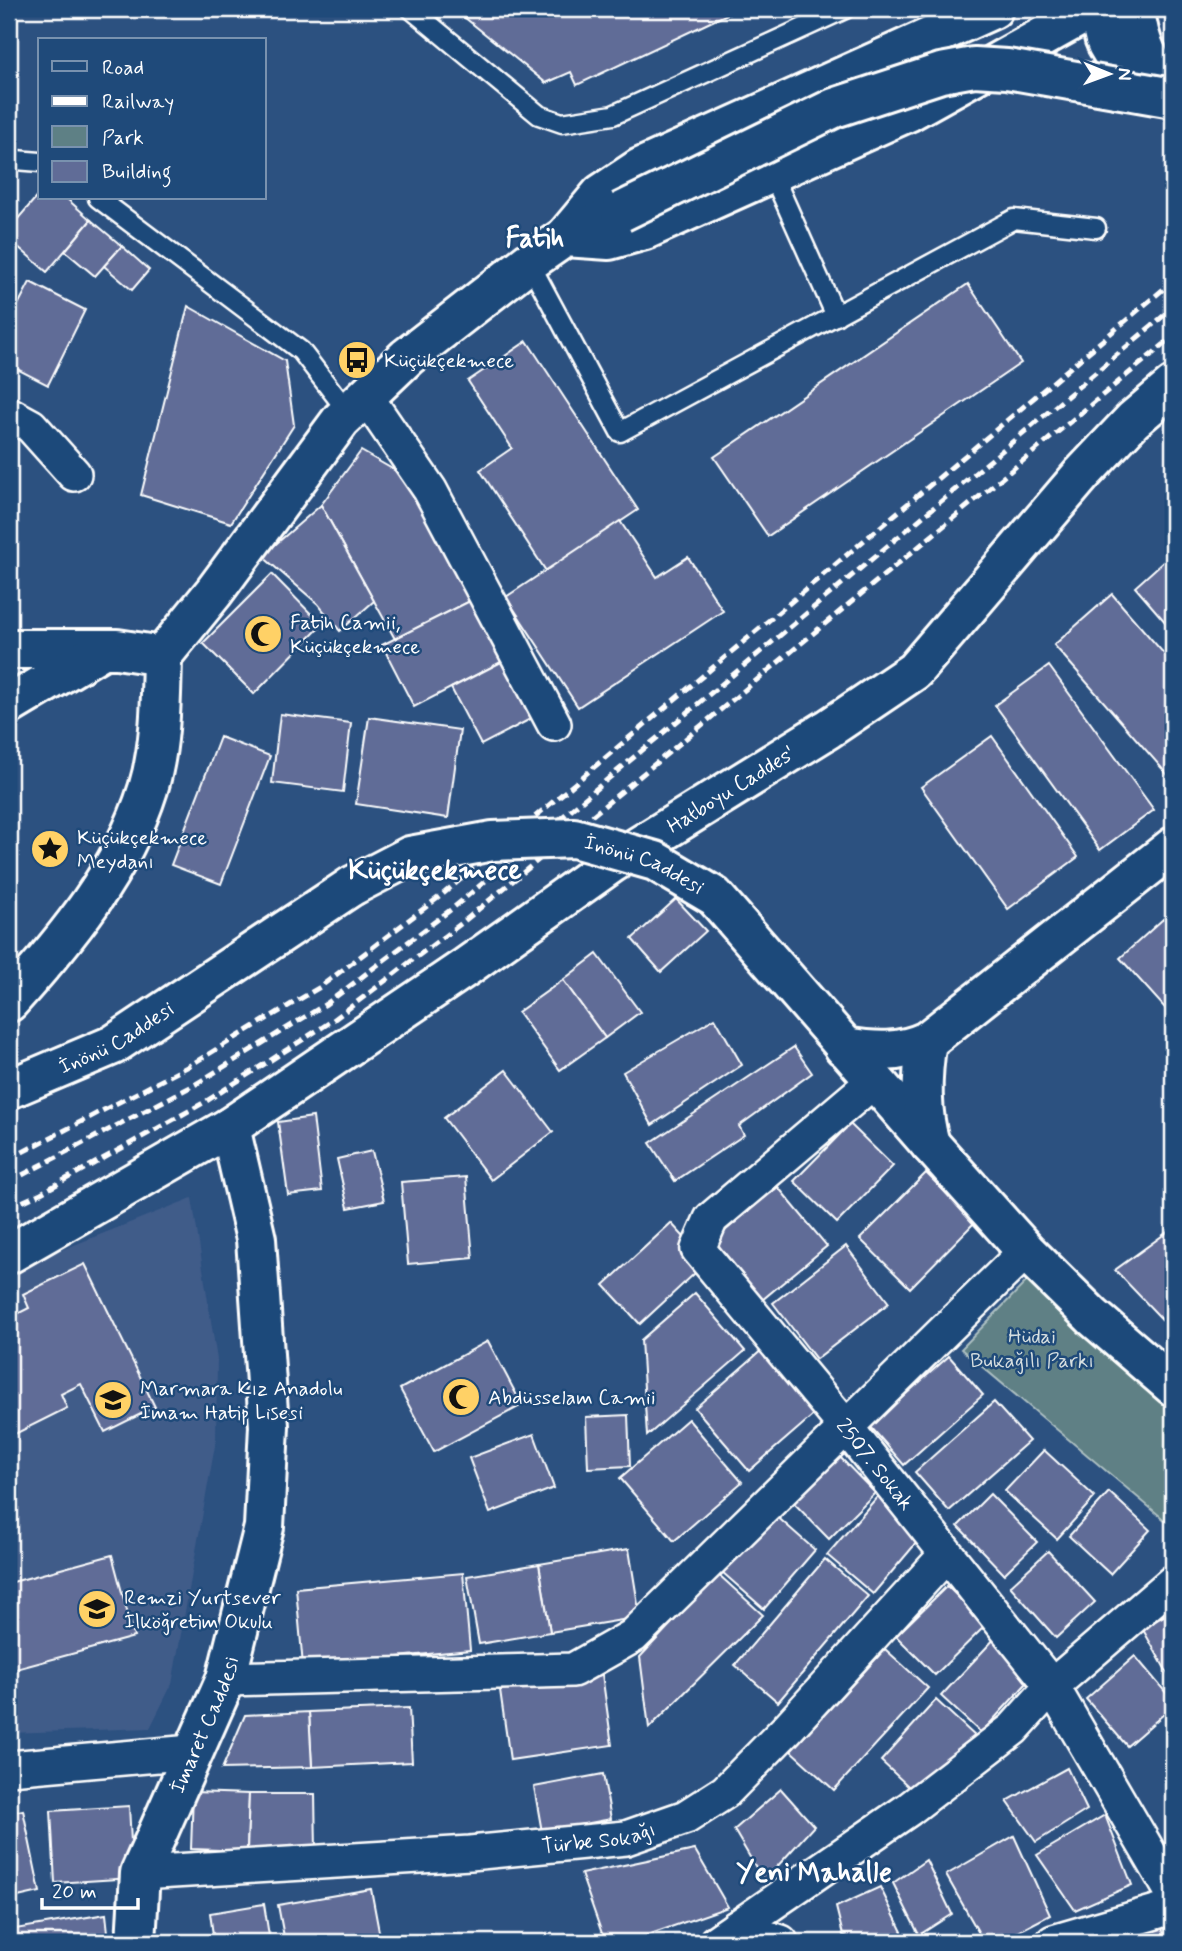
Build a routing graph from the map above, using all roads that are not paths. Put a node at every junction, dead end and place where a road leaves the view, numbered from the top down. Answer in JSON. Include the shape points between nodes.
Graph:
{"nodes":[{"id":1,"x":411,"y":9,"type":"edge"},
{"id":2,"x":845,"y":9,"type":"edge"},
{"id":3,"x":993,"y":9,"type":"edge"},
{"id":4,"x":1093,"y":9,"type":"edge"},
{"id":5,"x":1106,"y":9,"type":"edge"},
{"id":6,"x":1135,"y":9,"type":"edge"},
{"id":7,"x":1007,"y":58,"type":"junction"},
{"id":8,"x":1168,"y":89,"type":"edge"},
{"id":9,"x":38,"y":162,"type":"edge"},
{"id":10,"x":9,"y":163,"type":"edge"},
{"id":11,"x":772,"y":173,"type":"junction"},
{"id":12,"x":101,"y":200,"type":"edge"},
{"id":13,"x":1096,"y":228,"type":"dead end"},
{"id":14,"x":565,"y":237,"type":"junction"},
{"id":15,"x":530,"y":262,"type":"junction"},
{"id":16,"x":836,"y":316,"type":"junction"},
{"id":17,"x":1173,"y":386,"type":"edge"},
{"id":18,"x":357,"y":404,"type":"junction"},
{"id":19,"x":9,"y":414,"type":"edge"},
{"id":20,"x":74,"y":474,"type":"dead end"},
{"id":21,"x":9,"y":649,"type":"edge"},
{"id":22,"x":101,"y":650,"type":"junction"},
{"id":23,"x":162,"y":656,"type":"junction"},
{"id":24,"x":9,"y":705,"type":"edge"},
{"id":25,"x":554,"y":724,"type":"dead end"},
{"id":26,"x":1173,"y":847,"type":"edge"},
{"id":27,"x":9,"y":1002,"type":"edge"},
{"id":28,"x":927,"y":1041,"type":"junction"},
{"id":29,"x":844,"y":1047,"type":"junction"},
{"id":30,"x":874,"y":1081,"type":"junction"},
{"id":31,"x":9,"y":1089,"type":"edge"},
{"id":32,"x":230,"y":1127,"type":"junction"},
{"id":33,"x":930,"y":1144,"type":"junction"},
{"id":34,"x":1026,"y":1251,"type":"junction"},
{"id":35,"x":9,"y":1254,"type":"edge"},
{"id":36,"x":1173,"y":1386,"type":"edge"},
{"id":37,"x":845,"y":1426,"type":"junction"},
{"id":38,"x":946,"y":1555,"type":"junction"},
{"id":39,"x":1173,"y":1582,"type":"edge"},
{"id":40,"x":226,"y":1679,"type":"junction"},
{"id":41,"x":1052,"y":1686,"type":"junction"},
{"id":42,"x":192,"y":1752,"type":"junction"},
{"id":43,"x":9,"y":1769,"type":"edge"},
{"id":44,"x":140,"y":1873,"type":"junction"},
{"id":45,"x":1173,"y":1894,"type":"edge"},
{"id":46,"x":1173,"y":1908,"type":"edge"},
{"id":47,"x":726,"y":1935,"type":"edge"},
{"id":48,"x":136,"y":1942,"type":"edge"},
{"id":49,"x":781,"y":1942,"type":"edge"},
{"id":50,"x":1053,"y":1942,"type":"edge"}],
"edges":[{"from":1,"to":2,"type":"lane","via":[[540,115],[562,123],[613,115]]},
{"from":3,"to":14,"type":"street","via":[[640,168],[601,194]]},
{"from":4,"to":7,"type":"street"},
{"from":5,"to":8,"type":"street","via":[[1102,36],[1113,56]]},
{"from":6,"to":8,"type":"street","via":[[1138,31]]},
{"from":7,"to":8,"type":"street"},
{"from":7,"to":11,"type":"street","via":[[908,112]]},
{"from":8,"to":14,"type":"street","bridge":true,"via":[[1007,69],[974,67],[940,73],[834,108]]},
{"from":9,"to":10,"type":"lane"},
{"from":11,"to":14,"type":"street","via":[[645,230],[609,240]]},
{"from":11,"to":16,"type":"lane"},
{"from":12,"to":18,"type":"lane","via":[[301,351]]},
{"from":13,"to":16,"type":"lane","via":[[1014,219]]},
{"from":14,"to":15,"type":"street"},
{"from":15,"to":16,"type":"lane","via":[[620,432]]},
{"from":15,"to":18,"type":"street","via":[[407,356]]},
{"from":17,"to":32,"type":"street","name":"Hatboyu Caddes'","via":[[1082,474],[914,671],[612,863]]},
{"from":18,"to":23,"type":"street"},
{"from":18,"to":25,"type":"street","via":[[430,489]]},
{"from":19,"to":20,"type":"street","via":[[32,426]]},
{"from":21,"to":22,"type":"street"},
{"from":22,"to":23,"type":"street"},
{"from":22,"to":24,"type":"street"},
{"from":23,"to":27,"type":"street","via":[[156,754],[125,847],[74,925]]},
{"from":26,"to":28,"type":"street"},
{"from":28,"to":29,"type":"street","via":[[892,1052]]},
{"from":28,"to":33,"type":"street","via":[[922,1094]]},
{"from":29,"to":30,"type":"street","name":"İnönü Caddesi"},
{"from":29,"to":31,"type":"street","name":"İnönü Caddesi","bridge":true,"via":[[714,896],[655,861],[574,838],[493,841],[410,856],[352,886],[113,1045]]},
{"from":30,"to":33,"type":"street","name":"İnönü Caddesi"},
{"from":30,"to":37,"type":"street","name":"2507. Sokak","via":[[710,1219],[698,1250]]},
{"from":32,"to":35,"type":"street","name":"Hatboyu Caddes'"},
{"from":32,"to":40,"type":"street","name":"İmaret Caddesi","via":[[256,1239],[269,1426],[264,1527]]},
{"from":33,"to":34,"type":"street","name":"İnönü Caddesi"},
{"from":34,"to":36,"type":"street","name":"İnönü Caddesi"},
{"from":34,"to":37,"type":"street"},
{"from":37,"to":38,"type":"street","name":"2507. Sokak"},
{"from":37,"to":40,"type":"street","via":[[633,1636],[573,1670]]},
{"from":38,"to":41,"type":"street","name":"2507. Sokak"},
{"from":38,"to":44,"type":"street","name":"Türbe Sokağı","via":[[769,1748],[725,1792],[686,1816],[625,1838],[470,1853]]},
{"from":39,"to":41,"type":"street"},
{"from":40,"to":42,"type":"street","name":"İmaret Caddesi"},
{"from":41,"to":45,"type":"street","name":"2507. Sokak"},
{"from":41,"to":47,"type":"street","via":[[1013,1729]]},
{"from":42,"to":43,"type":"street"},
{"from":42,"to":44,"type":"street","name":"İmaret Caddesi"},
{"from":44,"to":48,"type":"street","name":"İmaret Caddesi"},
{"from":46,"to":50,"type":"street"},
{"from":47,"to":49,"type":"street"}]}
